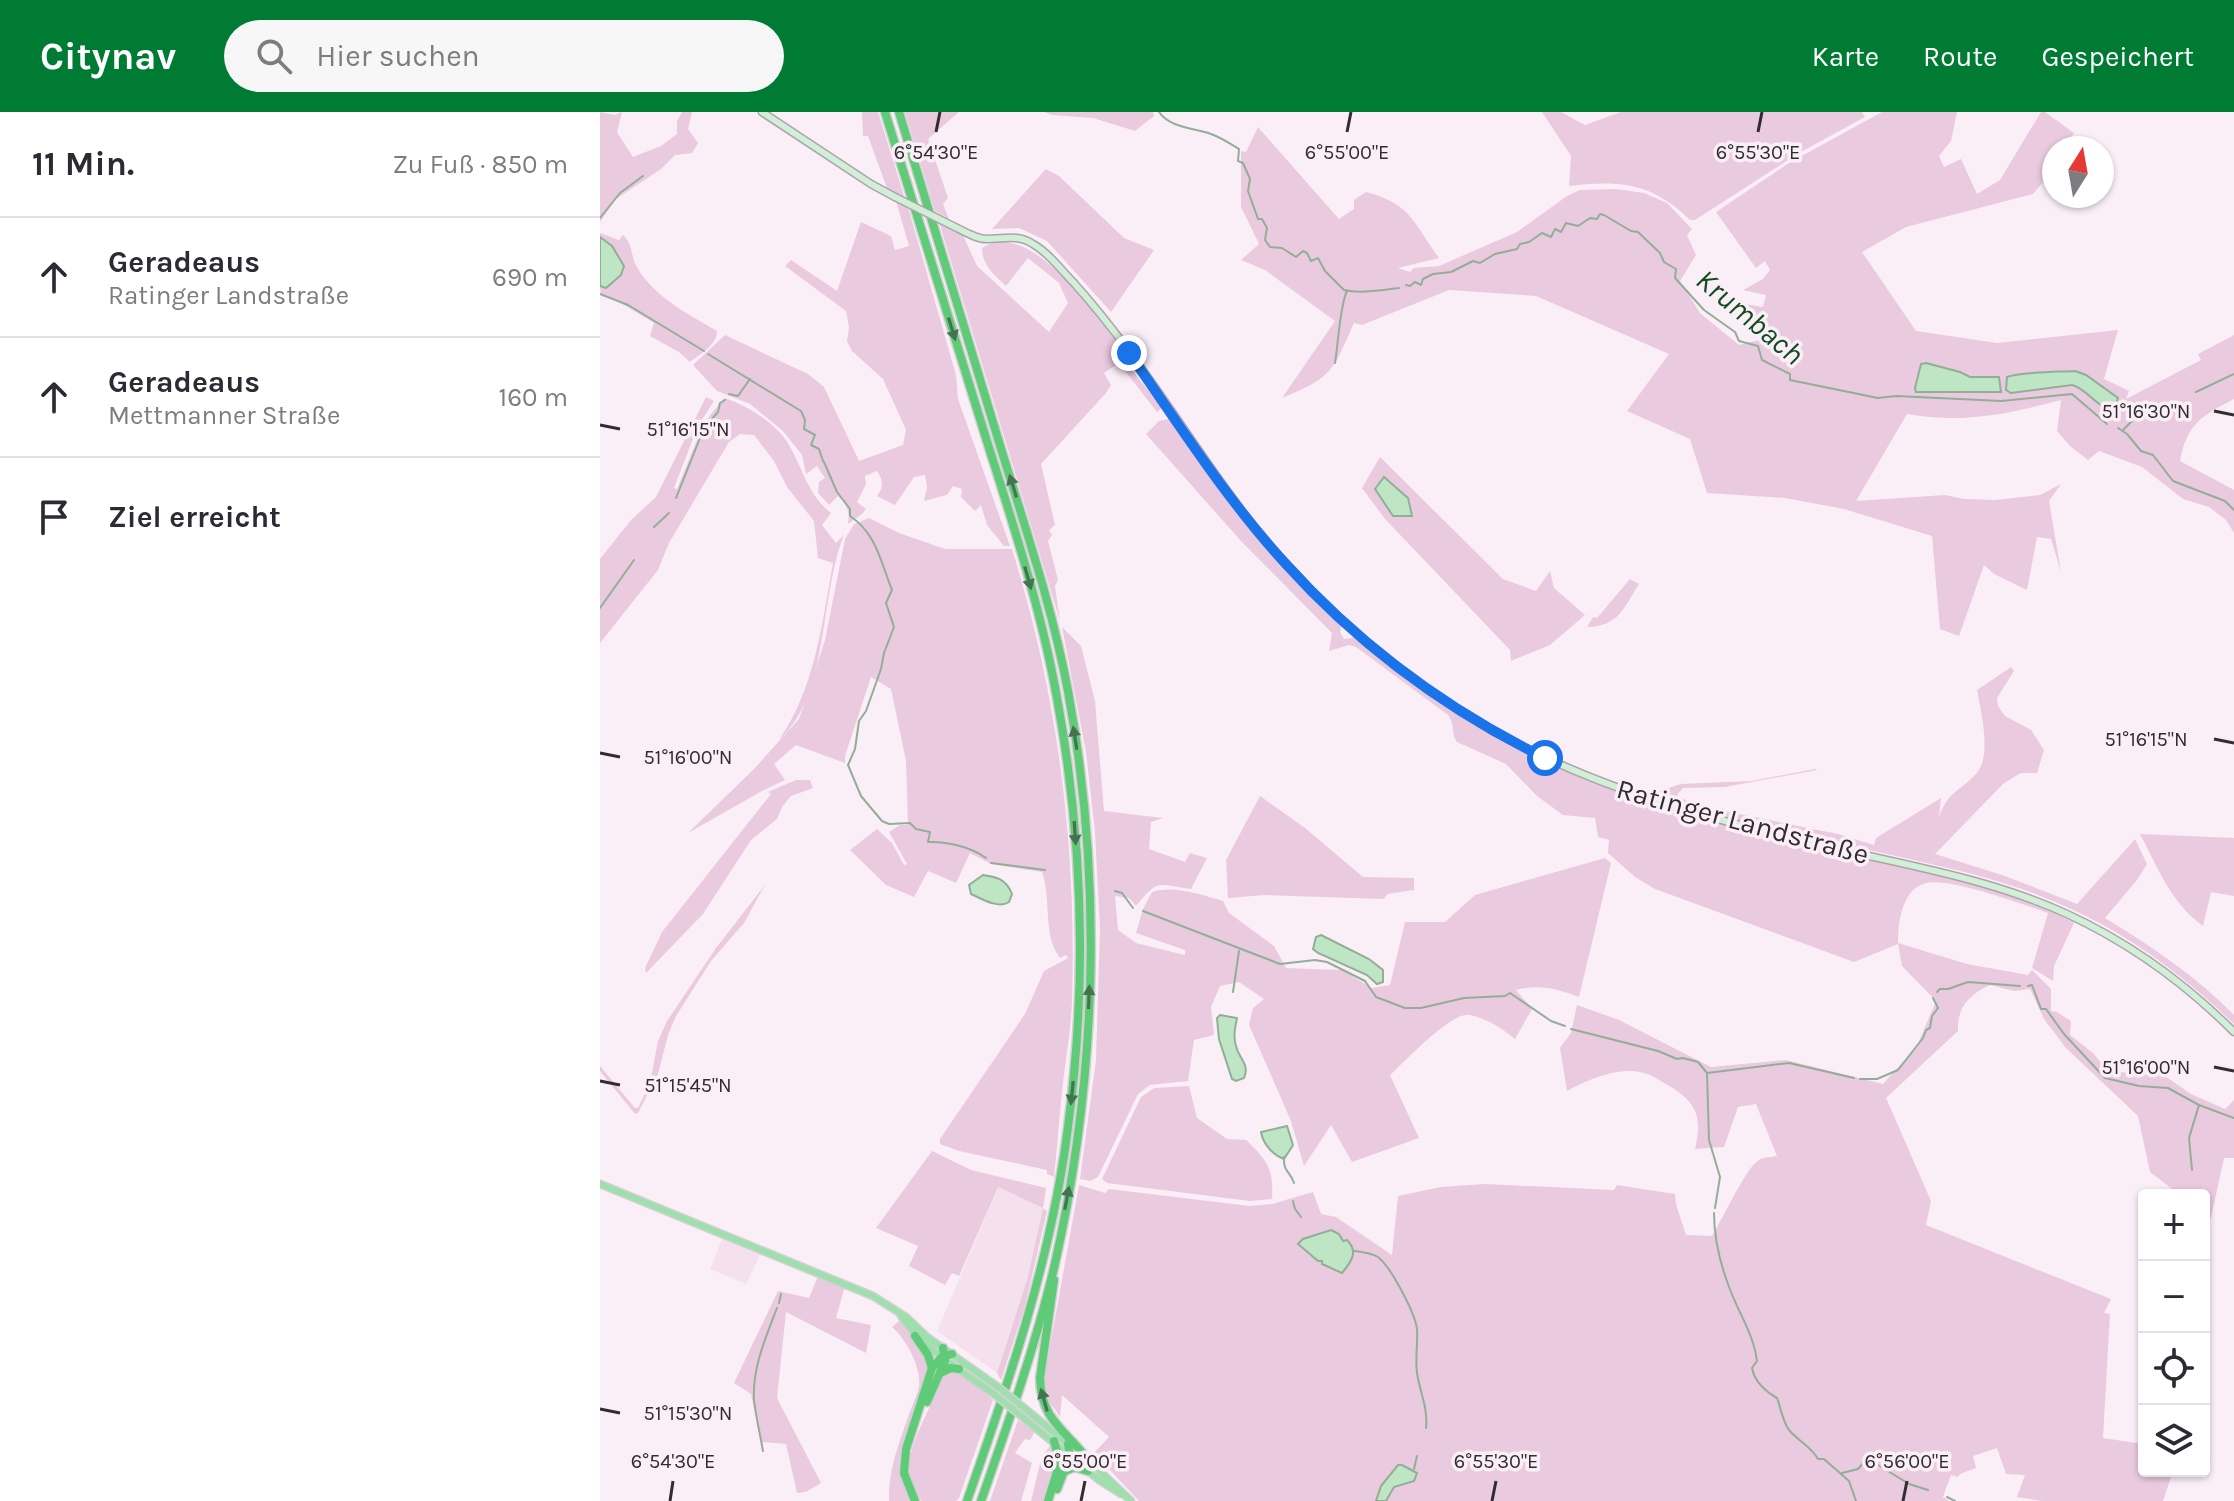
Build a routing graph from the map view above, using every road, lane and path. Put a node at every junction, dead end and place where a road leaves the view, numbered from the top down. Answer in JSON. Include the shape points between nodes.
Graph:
{"nodes":[{"id":1,"x":762,"y":112,"type":"edge"},
{"id":2,"x":885,"y":112,"type":"edge"},
{"id":3,"x":899,"y":112,"type":"edge"},
{"id":4,"x":2234,"y":1032,"type":"edge"},
{"id":5,"x":600,"y":1184,"type":"edge"},
{"id":6,"x":1054,"y":1266,"type":"junction"},
{"id":7,"x":900,"y":1313,"type":"junction"},
{"id":8,"x":917,"y":1338,"type":"junction"},
{"id":9,"x":933,"y":1341,"type":"junction"},
{"id":10,"x":946,"y":1354,"type":"junction"},
{"id":11,"x":959,"y":1369,"type":"junction"},
{"id":12,"x":936,"y":1371,"type":"junction"},
{"id":13,"x":1054,"y":1441,"type":"junction"},
{"id":14,"x":1068,"y":1444,"type":"junction"},
{"id":15,"x":1070,"y":1455,"type":"junction"},
{"id":16,"x":1089,"y":1466,"type":"junction"},
{"id":17,"x":1062,"y":1475,"type":"junction"},
{"id":18,"x":976,"y":1477,"type":"junction"},
{"id":19,"x":1129,"y":1499,"type":"edge"},
{"id":20,"x":917,"y":1501,"type":"edge"},
{"id":21,"x":960,"y":1501,"type":"edge"},
{"id":22,"x":967,"y":1501,"type":"edge"},
{"id":23,"x":982,"y":1501,"type":"edge"},
{"id":24,"x":1050,"y":1501,"type":"edge"}],
"edges":[{"from":1,"to":4,"type":"main road","name":"Ratinger Landstraße","bridge":true,"via":[[871,184],[951,225],[978,238],[1014,237],[1039,247],[1104,319],[1284,562],[1336,615],[1412,678],[1490,729],[1560,766],[1663,805],[1979,882],[2039,902],[2141,955]]},
{"from":2,"to":18,"type":"highway","one_way":true,"via":[[1034,600],[1056,695],[1074,823],[1079,988],[1068,1129],[1034,1298]]},
{"from":6,"to":3,"type":"highway","one_way":true,"via":[[1080,1131],[1087,1045],[1089,888],[1080,773],[1047,598]]},
{"from":5,"to":7,"type":"main road","via":[[863,1291]]},
{"from":16,"to":6,"type":"highway","one_way":true,"via":[[1051,1419],[1040,1391]]},
{"from":6,"to":23,"type":"highway"},
{"from":7,"to":8,"type":"main road"},
{"from":7,"to":9,"type":"main road"},
{"from":8,"to":9,"type":"main road"},
{"from":8,"to":10,"type":"main road"},
{"from":8,"to":12,"type":"highway"},
{"from":9,"to":10,"type":"main road"},
{"from":10,"to":11,"type":"main road"},
{"from":10,"to":12,"type":"highway"},
{"from":10,"to":14,"type":"main road","bridge":true,"via":[[998,1387]]},
{"from":11,"to":12,"type":"highway"},
{"from":11,"to":13,"type":"main road","bridge":true},
{"from":12,"to":20,"type":"highway","via":[[904,1455],[905,1479]]},
{"from":13,"to":15,"type":"main road"},
{"from":13,"to":24,"type":"highway","via":[[1060,1462]]},
{"from":14,"to":15,"type":"highway"},
{"from":14,"to":16,"type":"main road"},
{"from":15,"to":16,"type":"main road"},
{"from":15,"to":17,"type":"highway"},
{"from":16,"to":17,"type":"highway"},
{"from":16,"to":19,"type":"main road","via":[[1107,1487]]},
{"from":17,"to":24,"type":"highway"},
{"from":18,"to":21,"type":"highway"},
{"from":18,"to":22,"type":"highway"}]}
